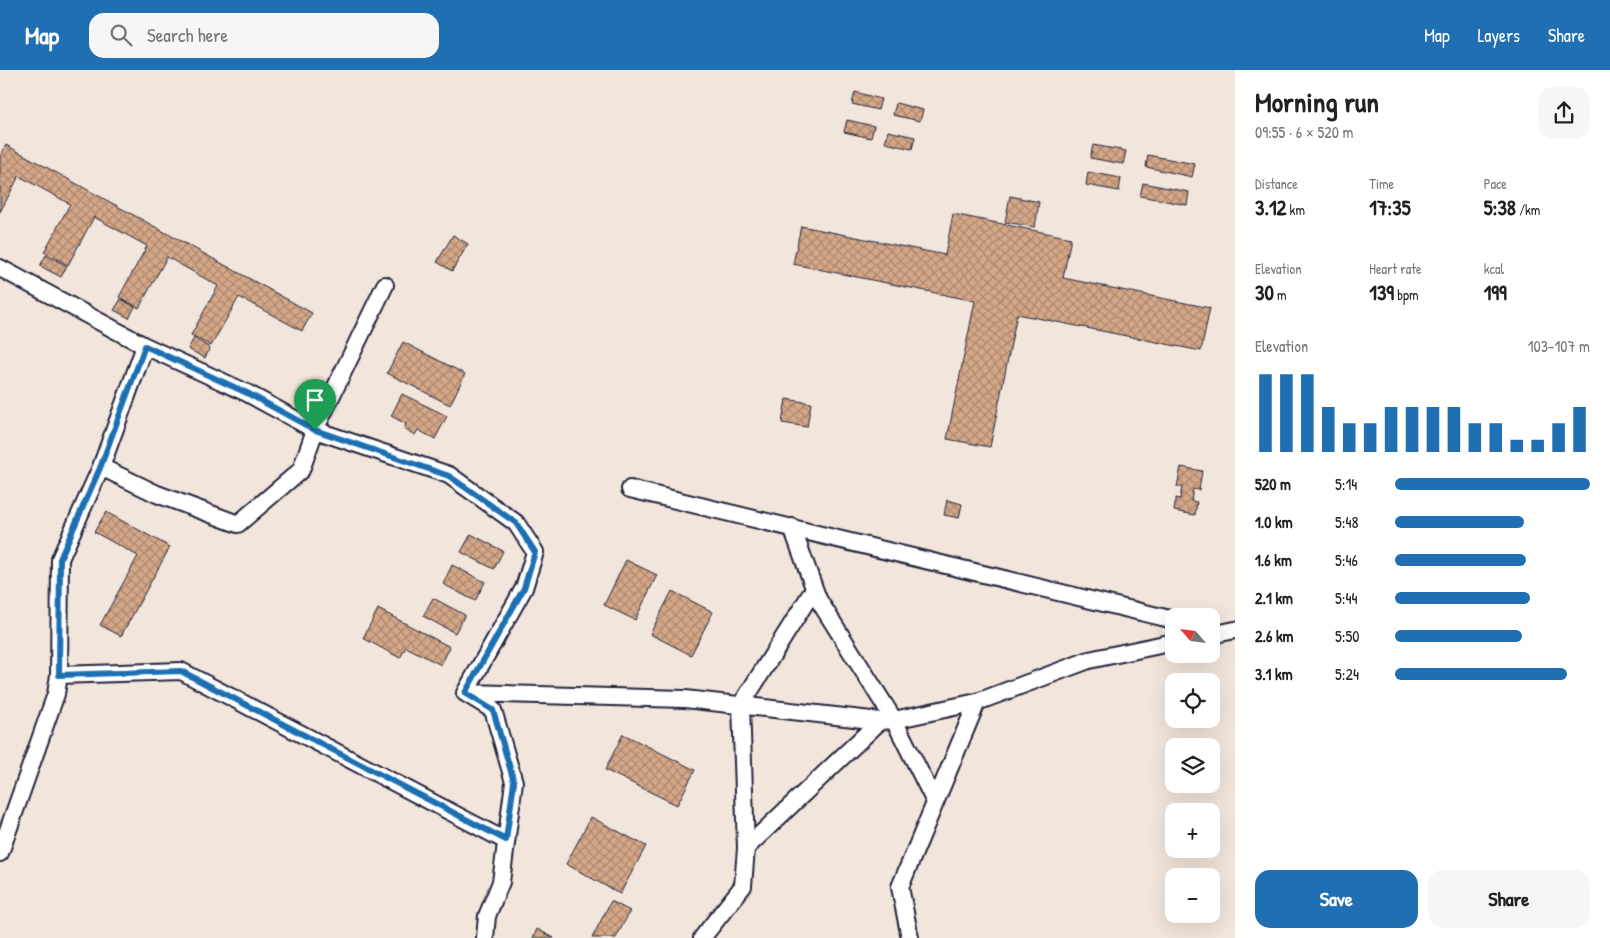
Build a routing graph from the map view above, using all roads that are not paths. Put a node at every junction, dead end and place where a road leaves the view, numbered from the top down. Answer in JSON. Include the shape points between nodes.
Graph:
{"nodes":[{"id":1,"x":0,"y":268,"type":"edge"},
{"id":2,"x":385,"y":285,"type":"dead end"},
{"id":3,"x":145,"y":346,"type":"junction"},
{"id":4,"x":315,"y":430,"type":"junction"},
{"id":5,"x":100,"y":468,"type":"junction"},
{"id":6,"x":630,"y":489,"type":"dead end"},
{"id":7,"x":792,"y":527,"type":"junction"},
{"id":8,"x":814,"y":589,"type":"junction"},
{"id":9,"x":1165,"y":618,"type":"edge"},
{"id":10,"x":1165,"y":644,"type":"edge"},
{"id":11,"x":59,"y":675,"type":"junction"},
{"id":12,"x":465,"y":693,"type":"junction"},
{"id":13,"x":977,"y":702,"type":"junction"},
{"id":14,"x":741,"y":705,"type":"junction"},
{"id":15,"x":887,"y":720,"type":"junction"},
{"id":16,"x":936,"y":802,"type":"junction"},
{"id":17,"x":506,"y":840,"type":"junction"},
{"id":18,"x":746,"y":848,"type":"junction"},
{"id":19,"x":0,"y":853,"type":"edge"},
{"id":20,"x":485,"y":938,"type":"edge"},
{"id":21,"x":702,"y":938,"type":"edge"},
{"id":22,"x":910,"y":938,"type":"edge"}],
"edges":[{"from":1,"to":3,"type":"street"},
{"from":2,"to":4,"type":"street"},
{"from":3,"to":4,"type":"street","via":[[247,393]]},
{"from":3,"to":5,"type":"street"},
{"from":4,"to":5,"type":"street","via":[[301,470],[238,524],[157,494]]},
{"from":4,"to":12,"type":"street","via":[[449,476],[516,523],[535,552],[524,588]]},
{"from":5,"to":11,"type":"street","via":[[60,559]]},
{"from":6,"to":7,"type":"street"},
{"from":7,"to":8,"type":"street"},
{"from":7,"to":9,"type":"street"},
{"from":8,"to":14,"type":"street"},
{"from":8,"to":15,"type":"street"},
{"from":10,"to":13,"type":"street","via":[[1089,660]]},
{"from":11,"to":17,"type":"street","via":[[181,671]]},
{"from":11,"to":19,"type":"street","via":[[56,694]]},
{"from":12,"to":14,"type":"street","via":[[685,699]]},
{"from":12,"to":17,"type":"street","via":[[493,710],[514,782]]},
{"from":13,"to":15,"type":"street"},
{"from":13,"to":16,"type":"street"},
{"from":14,"to":15,"type":"street"},
{"from":14,"to":18,"type":"street"},
{"from":15,"to":16,"type":"street"},
{"from":15,"to":18,"type":"street"},
{"from":16,"to":22,"type":"street","via":[[900,887]]},
{"from":17,"to":20,"type":"street","via":[[501,882],[487,916]]},
{"from":18,"to":21,"type":"street","via":[[744,886]]}]}
